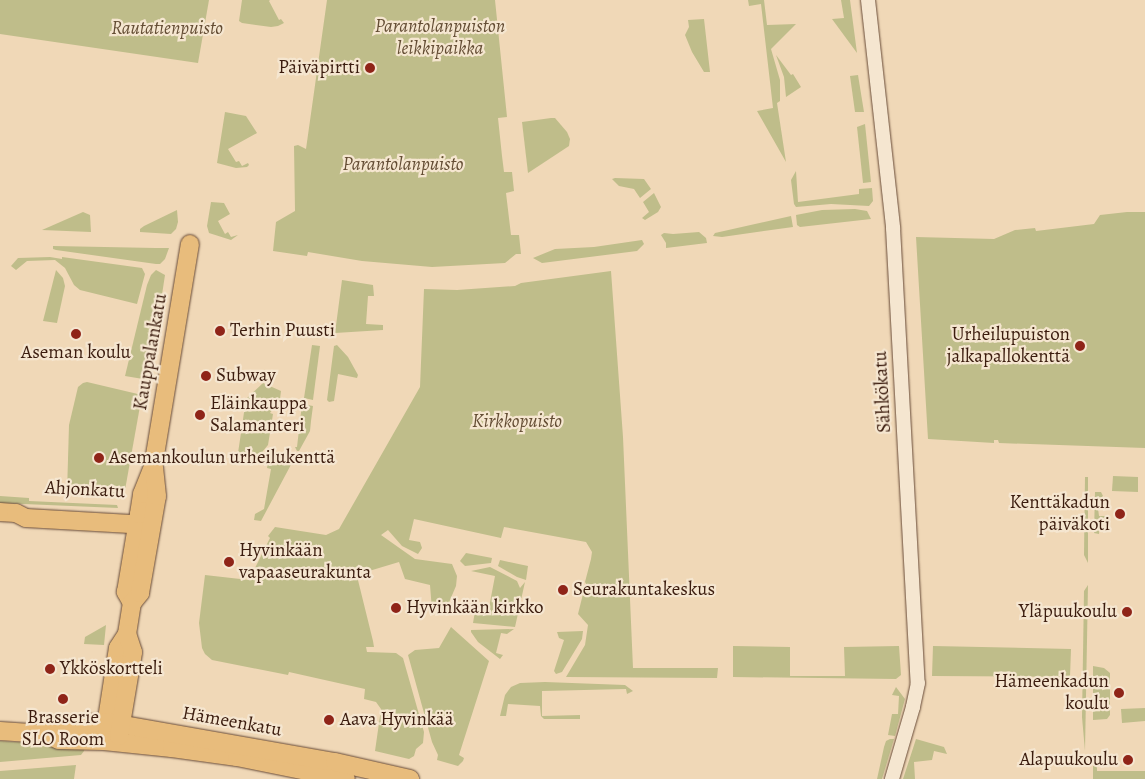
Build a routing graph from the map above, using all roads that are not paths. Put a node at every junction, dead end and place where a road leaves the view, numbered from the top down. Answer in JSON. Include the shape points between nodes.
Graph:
{"nodes":[{"id":1,"x":868,"y":0,"type":"edge"},
{"id":2,"x":190,"y":244,"type":"dead end"},
{"id":3,"x":8,"y":513,"type":"edge"},
{"id":4,"x":145,"y":520,"type":"junction"},
{"id":5,"x":114,"y":724,"type":"junction"},
{"id":6,"x":0,"y":731,"type":"edge"},
{"id":7,"x":45,"y":734,"type":"junction"},
{"id":8,"x":111,"y":741,"type":"junction"},
{"id":9,"x":365,"y":774,"type":"edge"},
{"id":10,"x":346,"y":779,"type":"edge"},
{"id":11,"x":410,"y":779,"type":"edge"},
{"id":12,"x":892,"y":779,"type":"edge"}],
"edges":[{"from":1,"to":12,"type":"street","name":"Sähkökatu","via":[[893,228],[918,683]]},
{"from":2,"to":4,"type":"main road","name":"Kauppalankatu","via":[[154,467],[157,496]]},
{"from":3,"to":4,"type":"main road","name":"Ahjonkatu","via":[[26,518]]},
{"from":4,"to":5,"type":"main road","name":"Kauppalankatu","via":[[140,593],[132,603],[127,634],[118,648]]},
{"from":5,"to":7,"type":"main road","name":"Hämeenkatu","via":[[59,726]]},
{"from":5,"to":8,"type":"main road","name":"Kauppalankatu"},
{"from":5,"to":9,"type":"main road","name":"Hämeenkatu"},
{"from":6,"to":7,"type":"main road","name":"Hämeenkatu"},
{"from":7,"to":8,"type":"main road","name":"Hämeenkatu","via":[[59,740]]},
{"from":8,"to":10,"type":"main road","name":"Hämeenkatu","via":[[237,757]]},
{"from":9,"to":11,"type":"main road","name":"Hämeenkatu"}]}
